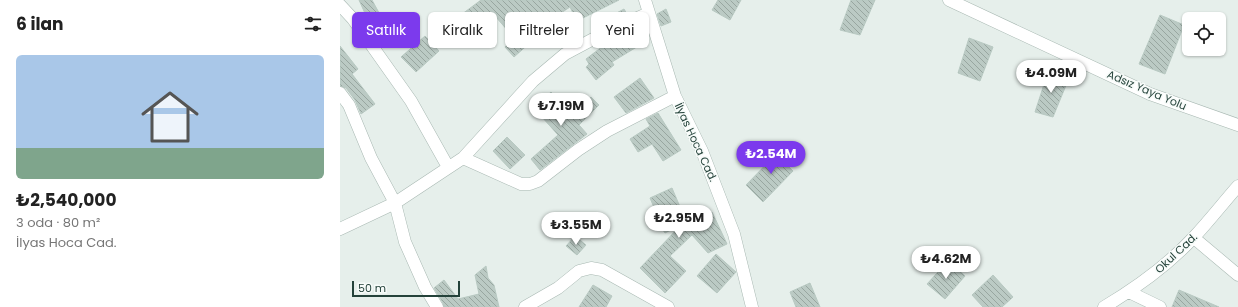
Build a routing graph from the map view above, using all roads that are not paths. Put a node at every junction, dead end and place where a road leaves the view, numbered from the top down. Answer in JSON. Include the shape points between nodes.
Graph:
{"nodes":[{"id":1,"x":645,"y":0,"type":"edge"},
{"id":2,"x":949,"y":0,"type":"edge"},
{"id":3,"x":340,"y":5,"type":"edge"},
{"id":4,"x":649,"y":12,"type":"edge"},
{"id":5,"x":649,"y":13,"type":"edge"},
{"id":6,"x":591,"y":40,"type":"edge"},
{"id":7,"x":340,"y":93,"type":"edge"},
{"id":8,"x":675,"y":96,"type":"junction"},
{"id":9,"x":1238,"y":125,"type":"edge"},
{"id":10,"x":463,"y":158,"type":"junction"},
{"id":11,"x":448,"y":167,"type":"junction"},
{"id":12,"x":1238,"y":186,"type":"edge"},
{"id":13,"x":395,"y":203,"type":"junction"},
{"id":14,"x":340,"y":229,"type":"edge"},
{"id":15,"x":1194,"y":238,"type":"junction"},
{"id":16,"x":1238,"y":275,"type":"edge"},
{"id":17,"x":1129,"y":292,"type":"junction"},
{"id":18,"x":437,"y":307,"type":"edge"},
{"id":19,"x":525,"y":307,"type":"edge"},
{"id":20,"x":668,"y":307,"type":"edge"},
{"id":21,"x":752,"y":307,"type":"edge"},
{"id":22,"x":1104,"y":307,"type":"edge"},
{"id":23,"x":1160,"y":307,"type":"edge"}],
"edges":[{"from":1,"to":4,"type":"street","name":"İlyas Hoca Cad."},
{"from":2,"to":9,"type":"street","name":"Adsız Yaya Yolu","via":[[1150,94]]},
{"from":3,"to":11,"type":"street","via":[[353,18],[411,101]]},
{"from":5,"to":8,"type":"street","name":"İlyas Hoca Cad."},
{"from":6,"to":10,"type":"street","via":[[565,54],[533,81]]},
{"from":7,"to":13,"type":"street","via":[[349,105],[371,158]]},
{"from":8,"to":10,"type":"street","via":[[607,131],[538,181],[530,184],[521,184]]},
{"from":8,"to":21,"type":"street","name":"İlyas Hoca Cad.","via":[[702,151],[734,234]]},
{"from":10,"to":11,"type":"street"},
{"from":11,"to":13,"type":"street"},
{"from":12,"to":15,"type":"street","name":"Okul Cad."},
{"from":13,"to":14,"type":"street"},
{"from":13,"to":18,"type":"street","via":[[405,242]]},
{"from":15,"to":16,"type":"street"},
{"from":15,"to":17,"type":"street","name":"Okul Cad."},
{"from":17,"to":22,"type":"street","name":"Okul Cad."},
{"from":17,"to":23,"type":"street"},
{"from":19,"to":20,"type":"street","via":[[558,288],[579,271],[591,268],[602,270]]}]}
